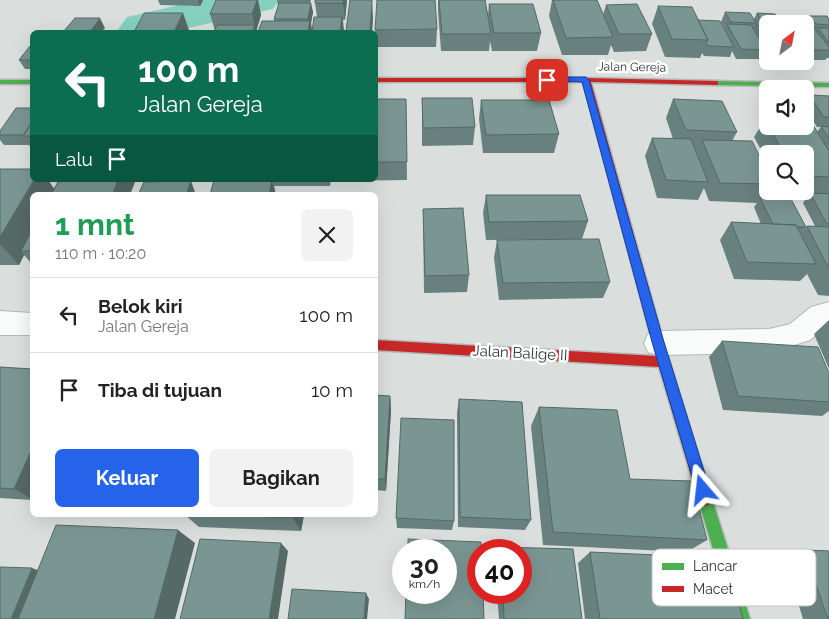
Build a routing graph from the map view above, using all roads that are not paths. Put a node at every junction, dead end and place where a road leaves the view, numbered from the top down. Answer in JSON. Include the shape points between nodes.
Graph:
{"nodes":[{"id":1,"x":378,"y":80,"type":"edge"},
{"id":2,"x":586,"y":80,"type":"junction"},
{"id":3,"x":0,"y":82,"type":"edge"},
{"id":4,"x":30,"y":82,"type":"edge"},
{"id":5,"x":829,"y":85,"type":"edge"},
{"id":6,"x":829,"y":313,"type":"edge"},
{"id":7,"x":0,"y":322,"type":"edge"},
{"id":8,"x":30,"y":324,"type":"edge"},
{"id":9,"x":378,"y":345,"type":"edge"},
{"id":10,"x":661,"y":352,"type":"junction"},
{"id":11,"x":721,"y":549,"type":"edge"},
{"id":12,"x":738,"y":606,"type":"edge"},
{"id":13,"x":742,"y":619,"type":"edge"}],
"edges":[{"from":1,"to":2,"type":"street","name":"Jalan Gereja"},
{"from":2,"to":5,"type":"street","name":"Jalan Gereja"},
{"from":2,"to":10,"type":"street"},
{"from":3,"to":4,"type":"street"},
{"from":6,"to":10,"type":"street","via":[[787,338]]},
{"from":7,"to":8,"type":"street"},
{"from":9,"to":10,"type":"street","name":"Jalan Balige II"},
{"from":10,"to":11,"type":"street"},
{"from":12,"to":13,"type":"street"}]}
